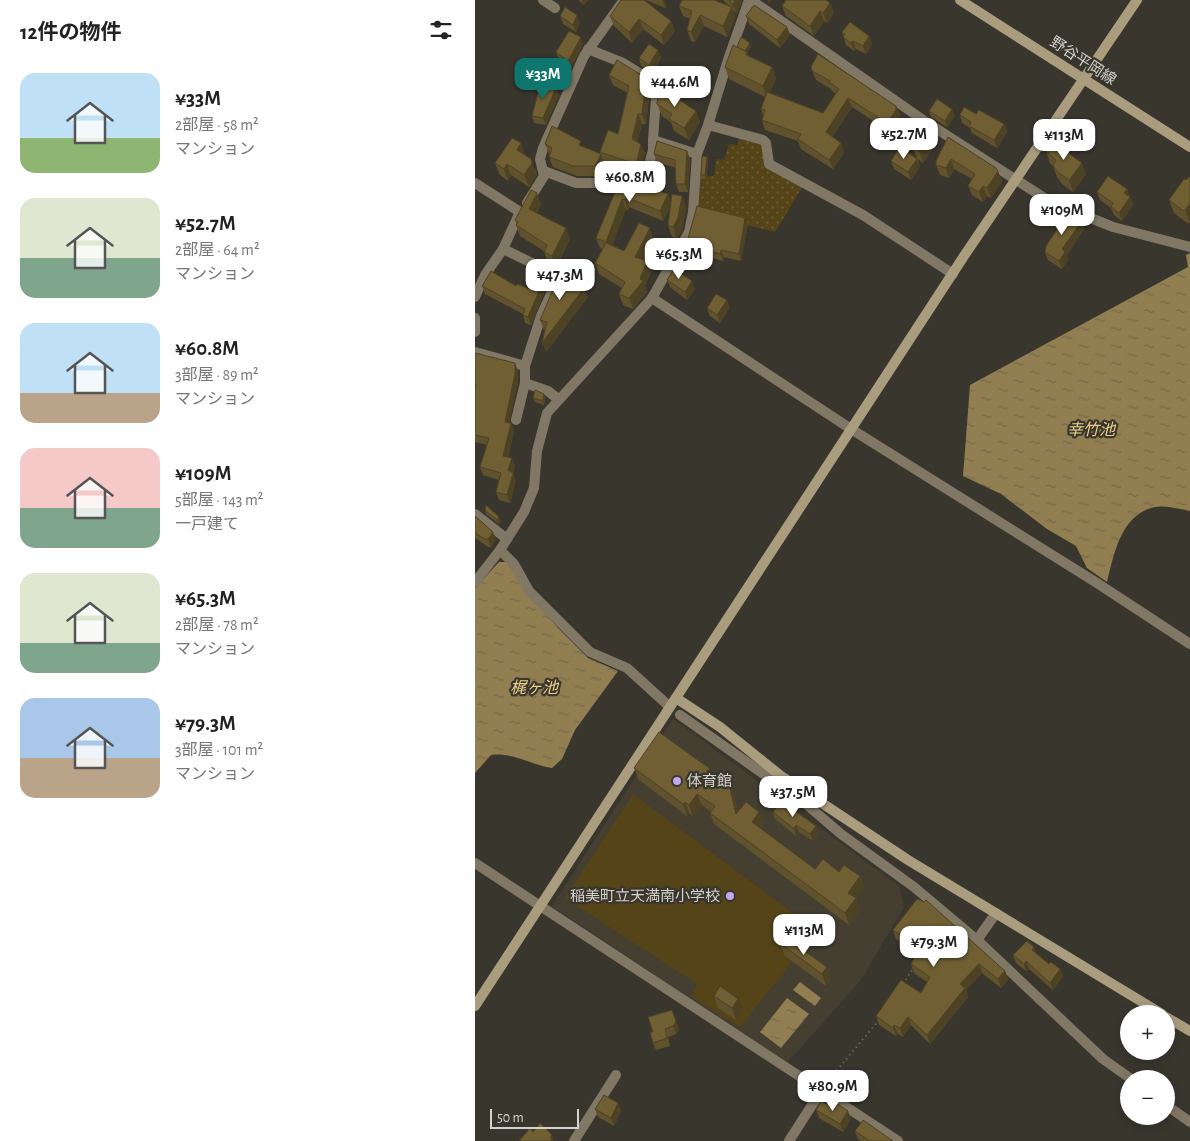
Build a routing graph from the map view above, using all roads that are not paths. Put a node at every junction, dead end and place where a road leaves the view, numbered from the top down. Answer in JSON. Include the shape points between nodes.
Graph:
{"nodes":[{"id":1,"x":543,"y":0,"type":"edge"},
{"id":2,"x":624,"y":0,"type":"edge"},
{"id":3,"x":750,"y":0,"type":"edge"},
{"id":4,"x":960,"y":0,"type":"edge"},
{"id":5,"x":1137,"y":0,"type":"edge"},
{"id":6,"x":555,"y":8,"type":"dead end"},
{"id":7,"x":588,"y":49,"type":"junction"},
{"id":8,"x":1083,"y":78,"type":"junction"},
{"id":9,"x":708,"y":126,"type":"junction"},
{"id":10,"x":653,"y":140,"type":"junction"},
{"id":11,"x":1190,"y":147,"type":"edge"},
{"id":12,"x":697,"y":154,"type":"junction"},
{"id":13,"x":544,"y":171,"type":"junction"},
{"id":14,"x":1017,"y":180,"type":"junction"},
{"id":15,"x":475,"y":183,"type":"edge"},
{"id":16,"x":520,"y":212,"type":"junction"},
{"id":17,"x":1190,"y":247,"type":"edge"},
{"id":18,"x":503,"y":250,"type":"junction"},
{"id":19,"x":953,"y":274,"type":"junction"},
{"id":20,"x":475,"y":297,"type":"edge"},
{"id":21,"x":652,"y":298,"type":"junction"},
{"id":22,"x":475,"y":318,"type":"edge"},
{"id":23,"x":475,"y":332,"type":"edge"},
{"id":24,"x":475,"y":352,"type":"edge"},
{"id":25,"x":525,"y":366,"type":"junction"},
{"id":26,"x":525,"y":383,"type":"junction"},
{"id":27,"x":558,"y":399,"type":"junction"},
{"id":28,"x":516,"y":420,"type":"dead end"},
{"id":29,"x":851,"y":429,"type":"junction"},
{"id":30,"x":475,"y":514,"type":"edge"},
{"id":31,"x":507,"y":539,"type":"junction"},
{"id":32,"x":500,"y":550,"type":"junction"},
{"id":33,"x":475,"y":582,"type":"edge"},
{"id":34,"x":1190,"y":644,"type":"edge"},
{"id":35,"x":673,"y":702,"type":"junction"},
{"id":36,"x":680,"y":715,"type":"dead end"},
{"id":37,"x":475,"y":863,"type":"edge"},
{"id":38,"x":541,"y":906,"type":"junction"},
{"id":39,"x":996,"y":913,"type":"junction"},
{"id":40,"x":977,"y":940,"type":"junction"},
{"id":41,"x":1147,"y":1005,"type":"edge"},
{"id":42,"x":475,"y":1006,"type":"edge"},
{"id":43,"x":1175,"y":1022,"type":"edge"},
{"id":44,"x":1190,"y":1031,"type":"edge"},
{"id":45,"x":1120,"y":1071,"type":"edge"},
{"id":46,"x":616,"y":1075,"type":"dead end"},
{"id":47,"x":821,"y":1091,"type":"junction"},
{"id":48,"x":1175,"y":1111,"type":"edge"},
{"id":49,"x":1190,"y":1122,"type":"edge"},
{"id":50,"x":574,"y":1141,"type":"edge"},
{"id":51,"x":789,"y":1141,"type":"edge"},
{"id":52,"x":898,"y":1141,"type":"edge"}],
"edges":[{"from":1,"to":6,"type":"street"},
{"from":2,"to":7,"type":"street"},
{"from":3,"to":9,"type":"street"},
{"from":3,"to":14,"type":"street","via":[[926,122]]},
{"from":4,"to":8,"type":"street","name":"野谷平岡線"},
{"from":5,"to":8,"type":"street"},
{"from":7,"to":10,"type":"street","via":[[623,63],[657,84]]},
{"from":7,"to":13,"type":"street","via":[[543,148],[540,160]]},
{"from":8,"to":11,"type":"street","name":"野谷平岡線"},
{"from":8,"to":14,"type":"street"},
{"from":9,"to":12,"type":"street"},
{"from":9,"to":19,"type":"street","via":[[763,140],[769,164],[863,215]]},
{"from":10,"to":12,"type":"street"},
{"from":10,"to":13,"type":"street","via":[[643,187],[625,183],[576,183]]},
{"from":12,"to":21,"type":"street","via":[[689,232]]},
{"from":13,"to":16,"type":"street","via":[[544,176]]},
{"from":14,"to":17,"type":"street","via":[[1049,201],[1113,227]]},
{"from":14,"to":19,"type":"street"},
{"from":15,"to":16,"type":"street"},
{"from":16,"to":18,"type":"street"},
{"from":18,"to":20,"type":"street","via":[[485,275]]},
{"from":18,"to":25,"type":"street","via":[[559,276],[541,316]]},
{"from":19,"to":29,"type":"street"},
{"from":21,"to":27,"type":"street"},
{"from":21,"to":29,"type":"street"},
{"from":22,"to":23,"type":"street"},
{"from":24,"to":25,"type":"street"},
{"from":25,"to":26,"type":"street"},
{"from":26,"to":27,"type":"street"},
{"from":26,"to":28,"type":"street"},
{"from":27,"to":31,"type":"street","via":[[547,412],[537,451],[534,488]]},
{"from":29,"to":34,"type":"street"},
{"from":29,"to":35,"type":"street"},
{"from":30,"to":31,"type":"street"},
{"from":31,"to":32,"type":"street"},
{"from":32,"to":33,"type":"street"},
{"from":32,"to":35,"type":"street","via":[[514,564],[529,591],[590,652],[627,668]]},
{"from":35,"to":38,"type":"street"},
{"from":35,"to":39,"type":"street","via":[[719,727],[797,786],[908,860]]},
{"from":36,"to":40,"type":"street","via":[[806,804]]},
{"from":37,"to":38,"type":"street"},
{"from":38,"to":42,"type":"street"},
{"from":38,"to":47,"type":"street"},
{"from":39,"to":40,"type":"street"},
{"from":39,"to":41,"type":"street"},
{"from":40,"to":45,"type":"street"},
{"from":43,"to":44,"type":"street"},
{"from":46,"to":50,"type":"street"},
{"from":47,"to":51,"type":"street"},
{"from":47,"to":52,"type":"street"},
{"from":48,"to":49,"type":"street"}]}
